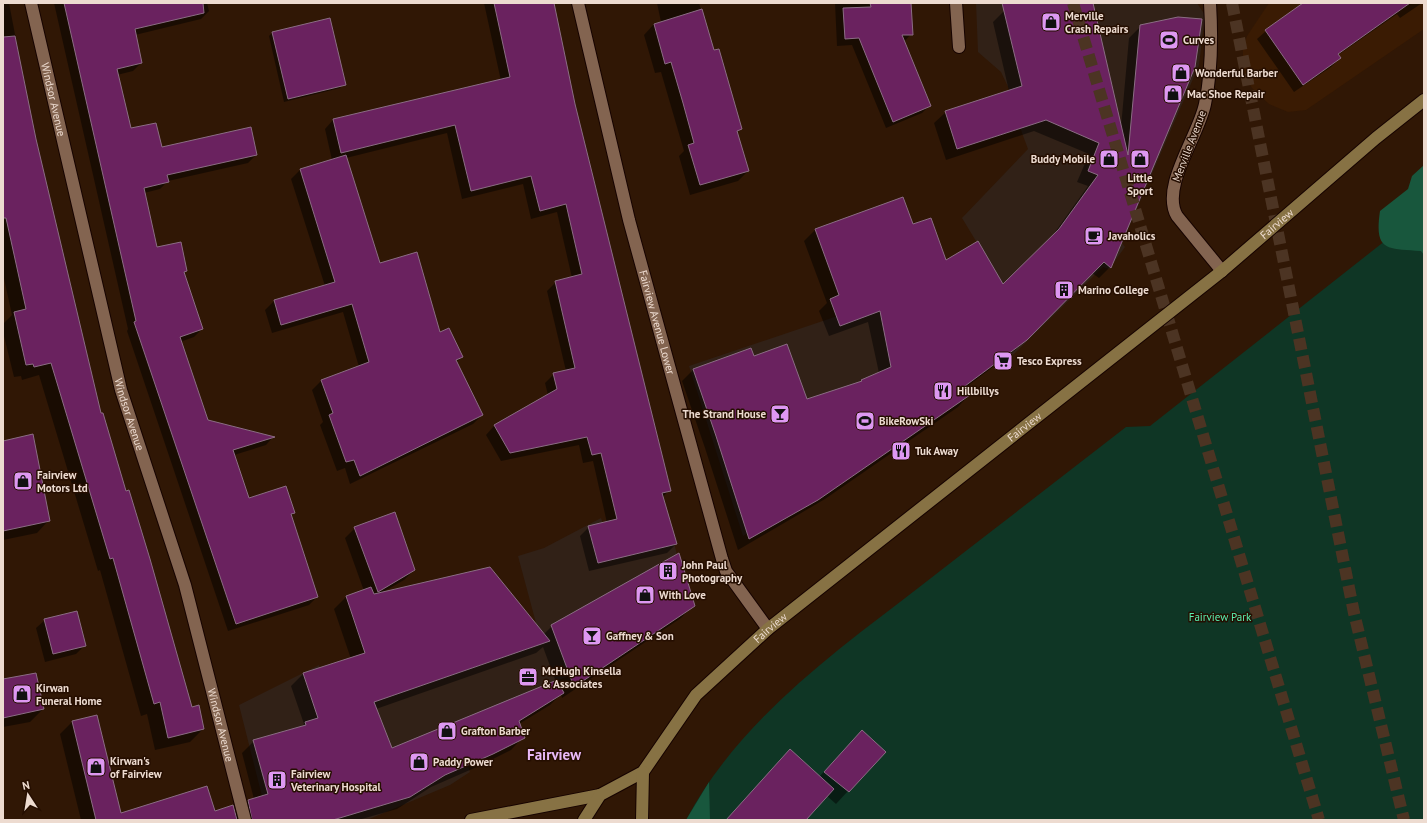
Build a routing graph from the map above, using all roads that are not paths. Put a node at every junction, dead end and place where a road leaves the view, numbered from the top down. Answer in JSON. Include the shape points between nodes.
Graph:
{"nodes":[{"id":1,"x":31,"y":3,"type":"edge"},
{"id":2,"x":578,"y":3,"type":"edge"},
{"id":3,"x":956,"y":3,"type":"edge"},
{"id":4,"x":1210,"y":3,"type":"edge"},
{"id":5,"x":960,"y":47,"type":"dead end"},
{"id":6,"x":1424,"y":100,"type":"edge"},
{"id":7,"x":1222,"y":272,"type":"junction"},
{"id":8,"x":768,"y":629,"type":"junction"},
{"id":9,"x":643,"y":772,"type":"junction"},
{"id":10,"x":600,"y":795,"type":"junction"},
{"id":11,"x":245,"y":820,"type":"edge"},
{"id":12,"x":471,"y":820,"type":"edge"},
{"id":13,"x":584,"y":820,"type":"edge"},
{"id":14,"x":642,"y":820,"type":"edge"}],
"edges":[{"from":1,"to":11,"type":"street","name":"Windsor Avenue","via":[[121,390],[185,585]]},
{"from":2,"to":8,"type":"street","name":"Fairview Avenue Lower","via":[[629,220],[722,559],[726,571]]},
{"from":3,"to":5,"type":"street"},
{"from":4,"to":7,"type":"street","name":"Merville Avenue","via":[[1212,35],[1205,105],[1176,179],[1171,199],[1172,208],[1177,216]]},
{"from":6,"to":7,"type":"main road","name":"Fairview","via":[[1376,138]]},
{"from":7,"to":8,"type":"main road","name":"Fairview"},
{"from":8,"to":9,"type":"main road","name":"Fairview","via":[[696,695]]},
{"from":9,"to":10,"type":"main road"},
{"from":9,"to":14,"type":"main road"},
{"from":10,"to":12,"type":"main road"},
{"from":10,"to":13,"type":"main road"}]}
